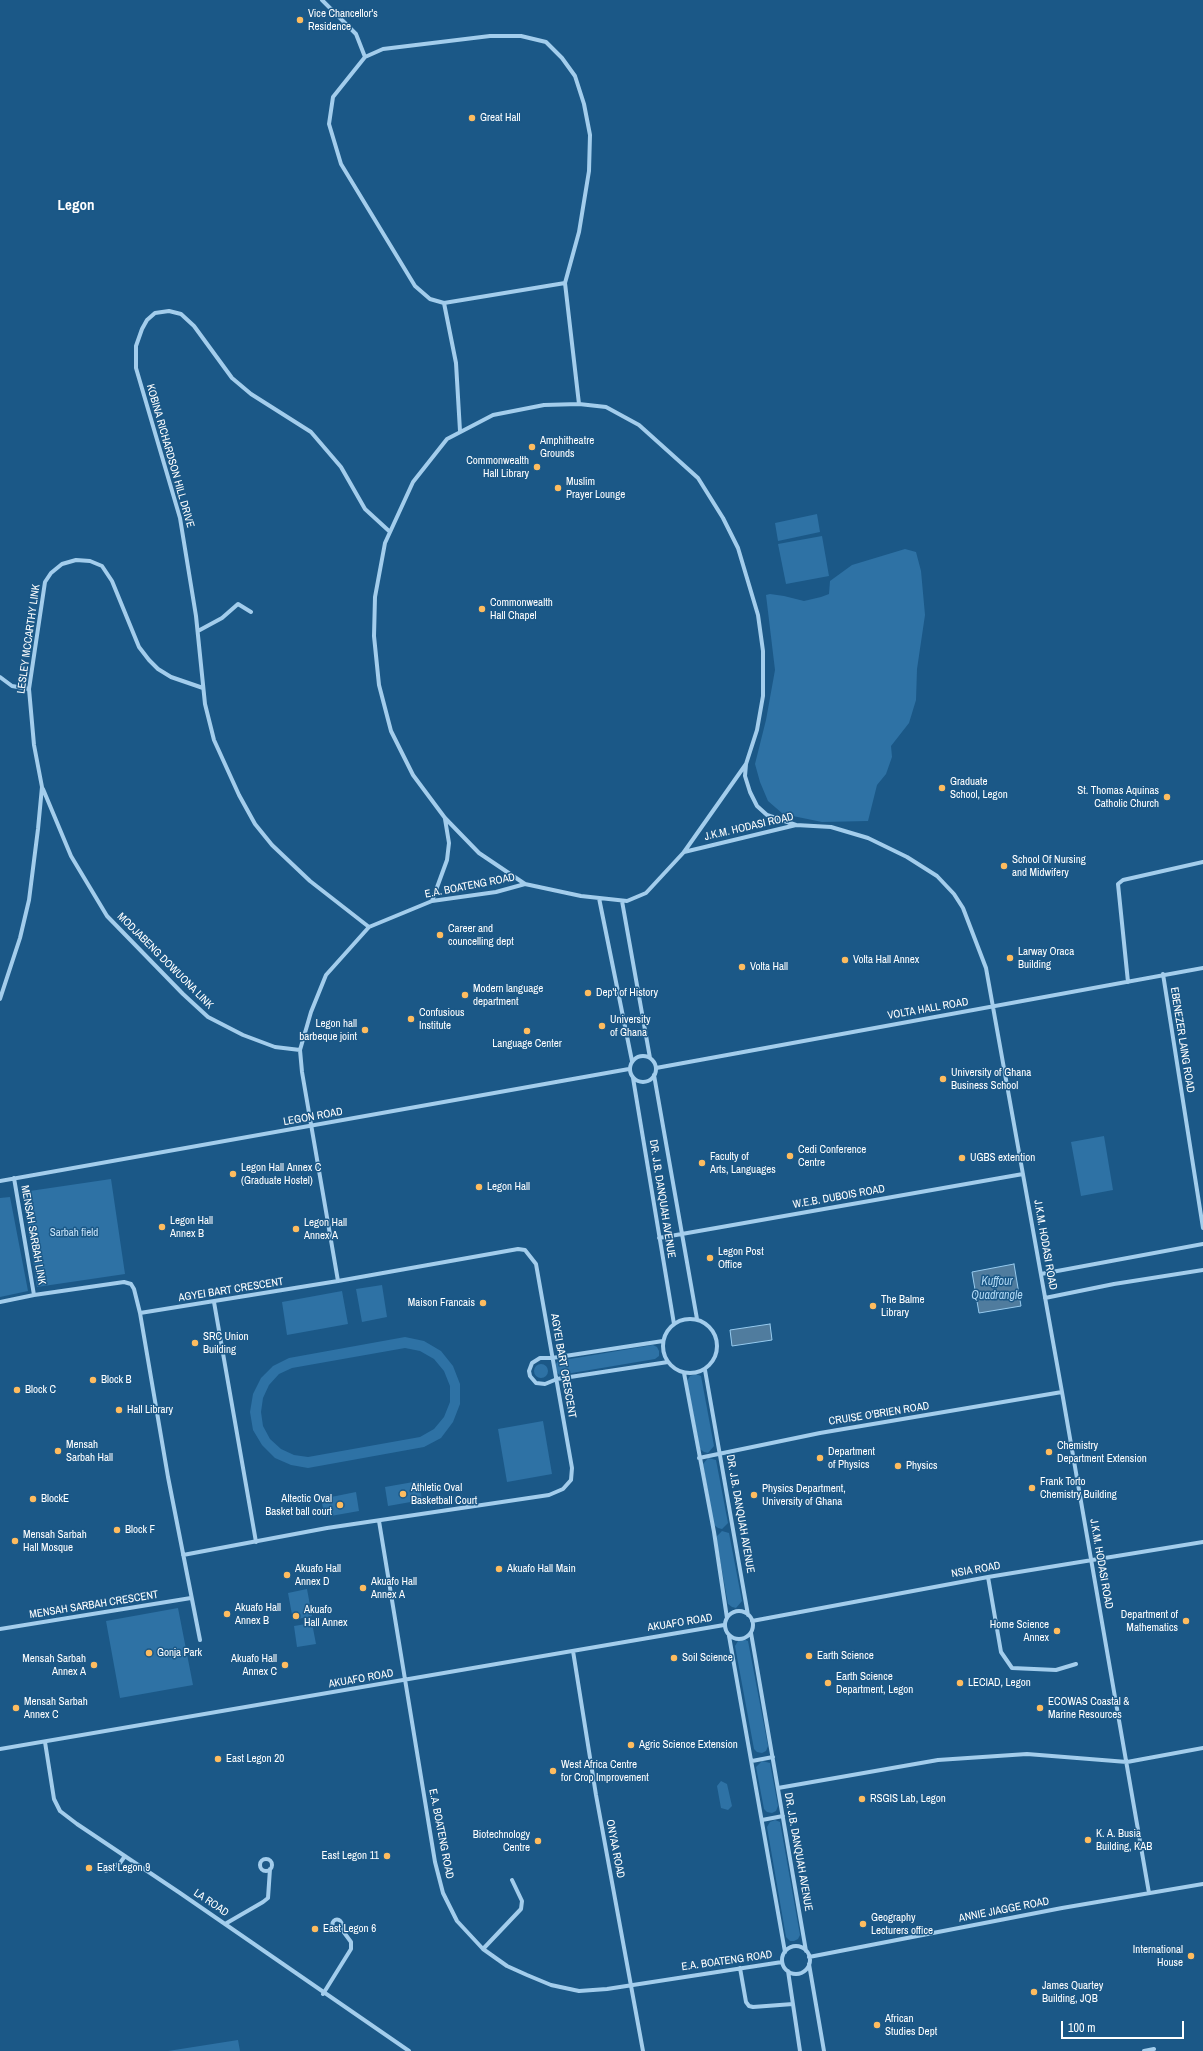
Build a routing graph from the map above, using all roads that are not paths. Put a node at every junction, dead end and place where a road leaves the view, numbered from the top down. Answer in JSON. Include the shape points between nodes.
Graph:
{"nodes":[{"id":1,"x":322,"y":0,"type":"edge"},
{"id":2,"x":365,"y":57,"type":"junction"},
{"id":3,"x":565,"y":283,"type":"junction"},
{"id":4,"x":444,"y":303,"type":"junction"},
{"id":5,"x":580,"y":404,"type":"junction"},
{"id":6,"x":460,"y":431,"type":"junction"},
{"id":7,"x":389,"y":530,"type":"junction"},
{"id":8,"x":251,"y":612,"type":"dead end"},
{"id":9,"x":198,"y":631,"type":"junction"},
{"id":10,"x":0,"y":677,"type":"edge"},
{"id":11,"x":203,"y":688,"type":"junction"},
{"id":12,"x":29,"y":689,"type":"junction"},
{"id":13,"x":746,"y":764,"type":"junction"},
{"id":14,"x":42,"y":787,"type":"junction"},
{"id":15,"x":445,"y":818,"type":"junction"},
{"id":16,"x":796,"y":825,"type":"junction"},
{"id":17,"x":684,"y":852,"type":"junction"},
{"id":18,"x":1203,"y":862,"type":"edge"},
{"id":19,"x":525,"y":884,"type":"junction"},
{"id":20,"x":599,"y":898,"type":"junction"},
{"id":21,"x":432,"y":901,"type":"junction"},
{"id":22,"x":622,"y":901,"type":"junction"},
{"id":23,"x":369,"y":927,"type":"junction"},
{"id":24,"x":1203,"y":968,"type":"edge"},
{"id":25,"x":1163,"y":974,"type":"junction"},
{"id":26,"x":1128,"y":982,"type":"junction"},
{"id":27,"x":0,"y":999,"type":"edge"},
{"id":28,"x":993,"y":1007,"type":"junction"},
{"id":29,"x":300,"y":1050,"type":"junction"},
{"id":30,"x":650,"y":1058,"type":"junction"},
{"id":31,"x":632,"y":1061,"type":"junction"},
{"id":32,"x":656,"y":1068,"type":"junction"},
{"id":33,"x":630,"y":1069,"type":"junction"},
{"id":34,"x":654,"y":1075,"type":"junction"},
{"id":35,"x":633,"y":1078,"type":"junction"},
{"id":36,"x":312,"y":1127,"type":"junction"},
{"id":37,"x":1022,"y":1174,"type":"junction"},
{"id":38,"x":14,"y":1178,"type":"junction"},
{"id":39,"x":0,"y":1181,"type":"edge"},
{"id":40,"x":1203,"y":1228,"type":"edge"},
{"id":41,"x":682,"y":1234,"type":"junction"},
{"id":42,"x":659,"y":1238,"type":"junction"},
{"id":43,"x":1203,"y":1244,"type":"edge"},
{"id":44,"x":1203,"y":1270,"type":"edge"},
{"id":45,"x":1041,"y":1274,"type":"junction"},
{"id":46,"x":338,"y":1281,"type":"junction"},
{"id":47,"x":34,"y":1295,"type":"junction"},
{"id":48,"x":1045,"y":1298,"type":"junction"},
{"id":49,"x":0,"y":1302,"type":"edge"},
{"id":50,"x":214,"y":1302,"type":"junction"},
{"id":51,"x":140,"y":1313,"type":"junction"},
{"id":52,"x":697,"y":1319,"type":"junction"},
{"id":53,"x":674,"y":1324,"type":"junction"},
{"id":54,"x":663,"y":1341,"type":"junction"},
{"id":55,"x":552,"y":1358,"type":"junction"},
{"id":56,"x":668,"y":1362,"type":"junction"},
{"id":57,"x":705,"y":1370,"type":"junction"},
{"id":58,"x":684,"y":1373,"type":"junction"},
{"id":59,"x":557,"y":1379,"type":"junction"},
{"id":60,"x":1062,"y":1392,"type":"junction"},
{"id":61,"x":720,"y":1454,"type":"junction"},
{"id":62,"x":700,"y":1458,"type":"junction"},
{"id":63,"x":379,"y":1521,"type":"junction"},
{"id":64,"x":256,"y":1542,"type":"junction"},
{"id":65,"x":1203,"y":1542,"type":"edge"},
{"id":66,"x":183,"y":1555,"type":"junction"},
{"id":67,"x":1091,"y":1560,"type":"junction"},
{"id":68,"x":988,"y":1577,"type":"junction"},
{"id":69,"x":191,"y":1598,"type":"junction"},
{"id":70,"x":748,"y":1615,"type":"junction"},
{"id":71,"x":726,"y":1618,"type":"junction"},
{"id":72,"x":752,"y":1621,"type":"junction"},
{"id":73,"x":724,"y":1625,"type":"junction"},
{"id":74,"x":0,"y":1629,"type":"edge"},
{"id":75,"x":750,"y":1633,"type":"junction"},
{"id":76,"x":729,"y":1636,"type":"junction"},
{"id":77,"x":200,"y":1640,"type":"dead end"},
{"id":78,"x":573,"y":1651,"type":"junction"},
{"id":79,"x":1076,"y":1664,"type":"dead end"},
{"id":80,"x":406,"y":1680,"type":"junction"},
{"id":81,"x":45,"y":1742,"type":"junction"},
{"id":82,"x":1203,"y":1748,"type":"edge"},
{"id":83,"x":0,"y":1749,"type":"edge"},
{"id":84,"x":773,"y":1757,"type":"junction"},
{"id":85,"x":752,"y":1761,"type":"junction"},
{"id":86,"x":1127,"y":1762,"type":"junction"},
{"id":87,"x":778,"y":1788,"type":"junction"},
{"id":88,"x":783,"y":1816,"type":"junction"},
{"id":89,"x":762,"y":1820,"type":"junction"},
{"id":90,"x":125,"y":1856,"type":"junction"},
{"id":91,"x":270,"y":1869,"type":"dead end"},
{"id":92,"x":106,"y":1871,"type":"dead end"},
{"id":93,"x":512,"y":1880,"type":"dead end"},
{"id":94,"x":1203,"y":1884,"type":"edge"},
{"id":95,"x":1149,"y":1893,"type":"junction"},
{"id":96,"x":225,"y":1924,"type":"junction"},
{"id":97,"x":340,"y":1927,"type":"dead end"},
{"id":98,"x":483,"y":1949,"type":"junction"},
{"id":99,"x":806,"y":1951,"type":"junction"},
{"id":100,"x":785,"y":1952,"type":"junction"},
{"id":101,"x":809,"y":1957,"type":"junction"},
{"id":102,"x":782,"y":1962,"type":"junction"},
{"id":103,"x":809,"y":1964,"type":"junction"},
{"id":104,"x":740,"y":1968,"type":"junction"},
{"id":105,"x":788,"y":1971,"type":"junction"},
{"id":106,"x":632,"y":1984,"type":"junction"},
{"id":107,"x":323,"y":1994,"type":"junction"},
{"id":108,"x":793,"y":2004,"type":"junction"},
{"id":109,"x":1154,"y":2049,"type":"dead end"},
{"id":110,"x":409,"y":2051,"type":"edge"},
{"id":111,"x":643,"y":2051,"type":"edge"},
{"id":112,"x":800,"y":2051,"type":"edge"},
{"id":113,"x":824,"y":2051,"type":"edge"},
{"id":114,"x":1144,"y":2051,"type":"edge"}],
"edges":[{"from":1,"to":2,"type":"street","via":[[345,20],[356,34]]},
{"from":2,"to":3,"type":"street","via":[[383,49],[498,36],[521,36],[546,42],[562,58],[575,76],[590,135],[589,171],[580,224]]},
{"from":2,"to":4,"type":"street","via":[[333,97],[329,124],[334,143],[341,164],[415,286],[430,299]]},
{"from":3,"to":4,"type":"street"},
{"from":3,"to":5,"type":"street"},
{"from":4,"to":6,"type":"street","via":[[456,362]]},
{"from":5,"to":6,"type":"street","via":[[544,405],[493,415]]},
{"from":5,"to":13,"type":"street","via":[[606,407],[639,425],[668,450],[698,478],[738,548],[758,615],[763,651],[762,696],[757,730]]},
{"from":6,"to":7,"type":"street","via":[[447,440],[412,482]]},
{"from":7,"to":9,"type":"street","name":"KOBINA RICHARDSON HILL DRIVE","via":[[365,509],[341,467],[312,432],[251,394],[232,378],[194,326],[181,314],[169,311],[155,313],[147,320],[136,346],[136,368],[180,518]]},
{"from":7,"to":15,"type":"street","via":[[375,597],[374,636],[378,684],[391,731],[413,775]]},
{"from":8,"to":9,"type":"street","via":[[238,604],[222,618]]},
{"from":9,"to":11,"type":"street","name":"KOBINA RICHARDSON HILL DRIVE"},
{"from":10,"to":12,"type":"street","via":[[12,686]]},
{"from":11,"to":12,"type":"street","name":"LESLEY MCCARTHY LINK","via":[[171,677],[149,660],[139,647],[112,581],[102,566],[90,561],[76,560],[62,564],[50,573],[46,582]]},
{"from":11,"to":23,"type":"street","name":"KOBINA RICHARDSON HILL DRIVE","via":[[214,740],[255,824],[272,845],[310,881]]},
{"from":12,"to":14,"type":"street","name":"LESLEY MCCARTHY LINK","via":[[34,745]]},
{"from":13,"to":16,"type":"street","via":[[745,776],[758,806],[767,816]]},
{"from":13,"to":17,"type":"street"},
{"from":14,"to":27,"type":"street","name":"LESLEY MCCARTHY LINK","via":[[29,900],[20,938]]},
{"from":14,"to":29,"type":"street","name":"MODJABENG DOWUONA LINK","via":[[71,856],[107,916],[177,989],[208,1017],[243,1035],[275,1047]]},
{"from":15,"to":19,"type":"street","via":[[479,853]]},
{"from":15,"to":21,"type":"street","via":[[449,843],[448,860]]},
{"from":16,"to":17,"type":"street","name":"J.K.M. HODASI ROAD"},
{"from":16,"to":28,"type":"street","name":"J.K.M. HODASI ROAD","via":[[832,827],[868,838],[907,857],[937,876],[954,894],[968,919],[986,968]]},
{"from":17,"to":22,"type":"street","via":[[646,893],[627,902]]},
{"from":18,"to":26,"type":"street","via":[[1123,880],[1118,884]]},
{"from":19,"to":20,"type":"street"},
{"from":19,"to":21,"type":"street","name":"E.A. BOATENG ROAD","via":[[496,892]]},
{"from":20,"to":22,"type":"street"},
{"from":20,"to":31,"type":"street"},
{"from":21,"to":23,"type":"street","name":"E.A. BOATENG ROAD"},
{"from":22,"to":30,"type":"street"},
{"from":23,"to":29,"type":"street","name":"E.A. BOATENG ROAD","via":[[326,975],[311,1012]]},
{"from":24,"to":25,"type":"street","name":"VOLTA HALL ROAD"},
{"from":25,"to":26,"type":"street","name":"VOLTA HALL ROAD"},
{"from":25,"to":40,"type":"street","name":"EBENEZER LAING ROAD"},
{"from":26,"to":28,"type":"street","name":"VOLTA HALL ROAD"},
{"from":28,"to":32,"type":"street","name":"VOLTA HALL ROAD"},
{"from":28,"to":37,"type":"street","name":"J.K.M. HODASI ROAD"},
{"from":29,"to":36,"type":"street","name":"E.A. BOATENG ROAD"},
{"from":30,"to":31,"type":"street","via":[[638,1056]]},
{"from":30,"to":32,"type":"street"},
{"from":31,"to":33,"type":"street"},
{"from":32,"to":34,"type":"street"},
{"from":33,"to":35,"type":"street"},
{"from":33,"to":36,"type":"street","name":"LEGON ROAD"},
{"from":34,"to":35,"type":"street","via":[[644,1082]]},
{"from":34,"to":41,"type":"street","name":"DR. J.B. DANQUAH AVENUE"},
{"from":35,"to":42,"type":"street","name":"DR. J.B. DANQUAH AVENUE"},
{"from":36,"to":38,"type":"street","name":"LEGON ROAD"},
{"from":36,"to":46,"type":"street","name":"E.A. BOATENG ROAD"},
{"from":37,"to":41,"type":"street","name":"W.E.B. DUBOIS ROAD"},
{"from":37,"to":45,"type":"street","name":"J.K.M. HODASI ROAD"},
{"from":38,"to":39,"type":"street","name":"LEGON ROAD"},
{"from":38,"to":47,"type":"street","name":"MENSAH SARBAH LINK"},
{"from":41,"to":42,"type":"street","name":"W.E.B. DUBOIS ROAD"},
{"from":41,"to":52,"type":"street","name":"DR. J.B. DANQUAH AVENUE"},
{"from":42,"to":53,"type":"street","name":"DR. J.B. DANQUAH AVENUE"},
{"from":43,"to":45,"type":"street"},
{"from":44,"to":48,"type":"street"},
{"from":45,"to":48,"type":"street","name":"J.K.M. HODASI ROAD"},
{"from":46,"to":50,"type":"street","name":"AGYEI BART CRESCENT"},
{"from":46,"to":55,"type":"street","name":"AGYEI BART CRESCENT","via":[[518,1249],[525,1250],[536,1264]]},
{"from":47,"to":49,"type":"street"},
{"from":47,"to":51,"type":"street","via":[[124,1282],[134,1289]]},
{"from":48,"to":60,"type":"street","name":"J.K.M. HODASI ROAD"},
{"from":50,"to":51,"type":"street","name":"AGYEI BART CRESCENT"},
{"from":50,"to":64,"type":"street"},
{"from":51,"to":66,"type":"street"},
{"from":52,"to":53,"type":"street","via":[[685,1319]]},
{"from":52,"to":57,"type":"street","via":[[708,1325],[717,1340],[718,1350],[715,1358]]},
{"from":53,"to":54,"type":"street"},
{"from":54,"to":55,"type":"street"},
{"from":54,"to":56,"type":"street","via":[[663,1352]]},
{"from":55,"to":59,"type":"street","name":"AGYEI BART CRESCENT"},
{"from":55,"to":59,"type":"street","via":[[536,1359],[530,1366],[530,1376],[540,1384]]},
{"from":56,"to":58,"type":"street"},
{"from":56,"to":59,"type":"street"},
{"from":57,"to":58,"type":"street"},
{"from":57,"to":61,"type":"street","name":"DR. J.B. DANQUAH AVENUE"},
{"from":58,"to":62,"type":"street"},
{"from":59,"to":63,"type":"street","name":"AGYEI BART CRESCENT","via":[[572,1468],[571,1480],[562,1489],[549,1495]]},
{"from":60,"to":61,"type":"street","name":"CRUISE O'BRIEN ROAD","via":[[820,1433]]},
{"from":60,"to":67,"type":"street","name":"J.K.M. HODASI ROAD"},
{"from":61,"to":62,"type":"street","name":"CRUISE O'BRIEN ROAD"},
{"from":61,"to":70,"type":"street","name":"DR. J.B. DANQUAH AVENUE"},
{"from":62,"to":71,"type":"street"},
{"from":63,"to":64,"type":"street","name":"AGYEI BART CRESCENT"},
{"from":63,"to":80,"type":"street","name":"E.A. BOATENG ROAD"},
{"from":64,"to":66,"type":"street","name":"AGYEI BART CRESCENT"},
{"from":65,"to":67,"type":"street","name":"NSIA ROAD"},
{"from":66,"to":69,"type":"street"},
{"from":67,"to":68,"type":"street","name":"NSIA ROAD"},
{"from":67,"to":86,"type":"street","name":"J.K.M. HODASI ROAD"},
{"from":68,"to":72,"type":"street","name":"NSIA ROAD"},
{"from":68,"to":79,"type":"street","via":[[1001,1652],[1012,1668],[1056,1670]]},
{"from":69,"to":74,"type":"street","name":"MENSAH SARBAH CRESCENT"},
{"from":69,"to":77,"type":"street"},
{"from":70,"to":71,"type":"street","via":[[734,1611]]},
{"from":70,"to":72,"type":"street","name":"DR. J.B. DANQUAH AVENUE"},
{"from":71,"to":73,"type":"street"},
{"from":72,"to":75,"type":"street","name":"DR. J.B. DANQUAH AVENUE"},
{"from":73,"to":76,"type":"street"},
{"from":73,"to":78,"type":"street","name":"AKUAFO ROAD"},
{"from":75,"to":76,"type":"street","via":[[738,1639]]},
{"from":75,"to":84,"type":"street","name":"DR. J.B. DANQUAH AVENUE"},
{"from":76,"to":85,"type":"street"},
{"from":78,"to":80,"type":"street","name":"AKUAFO ROAD"},
{"from":78,"to":106,"type":"street","name":"ONYAA ROAD","via":[[596,1795]]},
{"from":80,"to":81,"type":"street","name":"AKUAFO ROAD"},
{"from":80,"to":98,"type":"street","name":"E.A. BOATENG ROAD","via":[[435,1862],[443,1893],[457,1921]]},
{"from":81,"to":83,"type":"street","name":"AKUAFO ROAD"},
{"from":81,"to":90,"type":"street","name":"LA ROAD","via":[[57,1806],[77,1824]]},
{"from":82,"to":86,"type":"street"},
{"from":84,"to":85,"type":"street"},
{"from":84,"to":87,"type":"street","name":"DR. J.B. DANQUAH AVENUE"},
{"from":85,"to":89,"type":"street"},
{"from":86,"to":87,"type":"street","via":[[1041,1754],[976,1756],[938,1760]]},
{"from":86,"to":95,"type":"street","name":"J.K.M. HODASI ROAD"},
{"from":87,"to":88,"type":"street","name":"DR. J.B. DANQUAH AVENUE"},
{"from":88,"to":89,"type":"street"},
{"from":88,"to":99,"type":"street","name":"DR. J.B. DANQUAH AVENUE"},
{"from":89,"to":100,"type":"street"},
{"from":90,"to":92,"type":"street","via":[[120,1863]]},
{"from":90,"to":96,"type":"street","name":"LA ROAD"},
{"from":91,"to":96,"type":"street","via":[[268,1898]]},
{"from":93,"to":98,"type":"street","via":[[522,1901],[521,1910]]},
{"from":94,"to":95,"type":"street","name":"ANNIE JIAGGE ROAD"},
{"from":95,"to":101,"type":"street","name":"ANNIE JIAGGE ROAD"},
{"from":96,"to":107,"type":"street","name":"LA ROAD"},
{"from":97,"to":107,"type":"street","via":[[351,1942],[351,1949]]},
{"from":98,"to":106,"type":"street","name":"E.A. BOATENG ROAD","via":[[507,1966],[551,1985],[579,1991]]},
{"from":99,"to":100,"type":"street","via":[[792,1947]]},
{"from":99,"to":101,"type":"street"},
{"from":100,"to":102,"type":"street"},
{"from":101,"to":103,"type":"street"},
{"from":102,"to":104,"type":"street","name":"E.A. BOATENG ROAD"},
{"from":102,"to":105,"type":"street"},
{"from":103,"to":105,"type":"street","via":[[800,1973]]},
{"from":103,"to":113,"type":"street"},
{"from":104,"to":106,"type":"street","name":"E.A. BOATENG ROAD"},
{"from":104,"to":108,"type":"street","via":[[749,2006]]},
{"from":105,"to":108,"type":"street"},
{"from":106,"to":111,"type":"street","name":"ONYAA ROAD"},
{"from":107,"to":110,"type":"street","name":"LA ROAD"},
{"from":108,"to":112,"type":"street"},
{"from":109,"to":114,"type":"street"}]}
